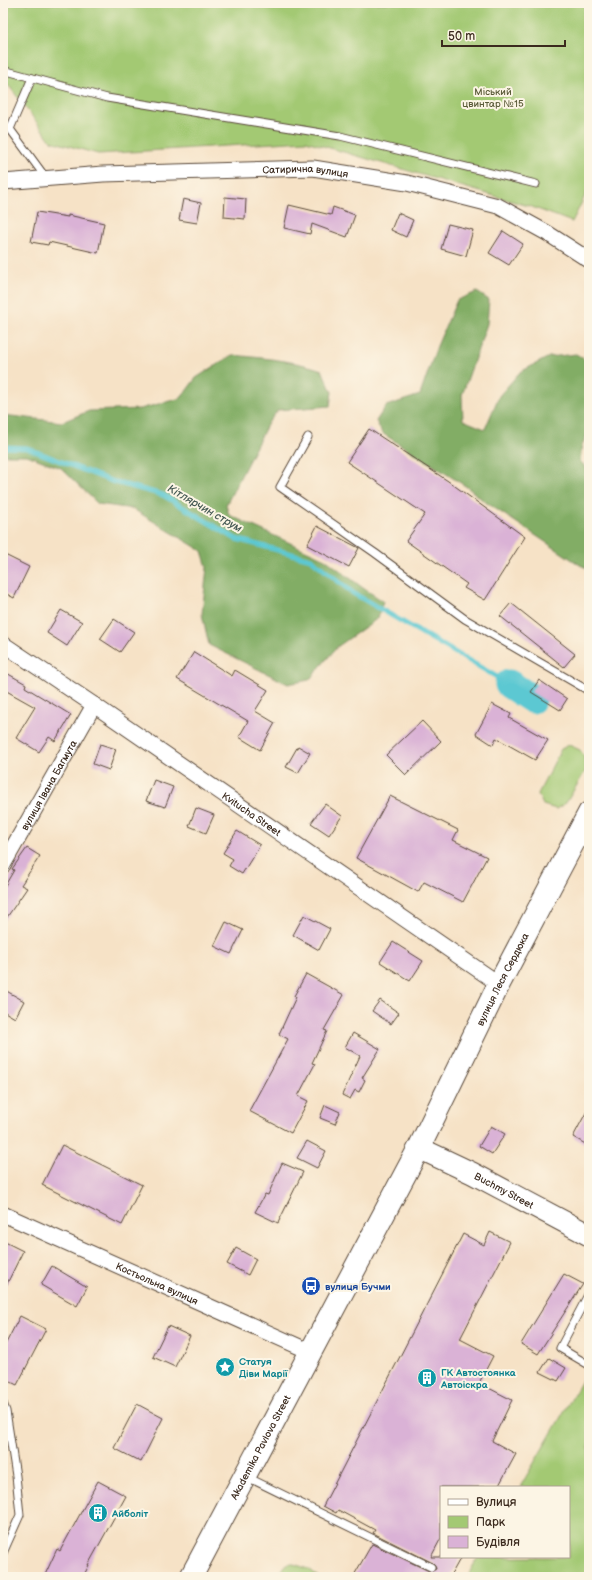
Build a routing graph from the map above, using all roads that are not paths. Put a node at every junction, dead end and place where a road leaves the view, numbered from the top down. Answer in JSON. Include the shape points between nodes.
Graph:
{"nodes":[{"id":1,"x":3,"y":70,"type":"edge"},
{"id":2,"x":32,"y":78,"type":"junction"},
{"id":3,"x":46,"y":178,"type":"junction"},
{"id":4,"x":3,"y":182,"type":"edge"},
{"id":5,"x":536,"y":184,"type":"dead end"},
{"id":6,"x":589,"y":260,"type":"edge"},
{"id":7,"x":308,"y":437,"type":"dead end"},
{"id":8,"x":3,"y":644,"type":"edge"},
{"id":9,"x":589,"y":691,"type":"edge"},
{"id":10,"x":94,"y":705,"type":"junction"},
{"id":11,"x":589,"y":813,"type":"edge"},
{"id":12,"x":3,"y":865,"type":"edge"},
{"id":13,"x":499,"y":984,"type":"junction"},
{"id":14,"x":419,"y":1148,"type":"junction"},
{"id":15,"x":3,"y":1214,"type":"edge"},
{"id":16,"x":588,"y":1233,"type":"edge"},
{"id":17,"x":589,"y":1293,"type":"edge"},
{"id":18,"x":311,"y":1352,"type":"junction"},
{"id":19,"x":589,"y":1365,"type":"edge"},
{"id":20,"x":3,"y":1403,"type":"edge"},
{"id":21,"x":245,"y":1476,"type":"junction"},
{"id":22,"x":3,"y":1553,"type":"edge"},
{"id":23,"x":431,"y":1567,"type":"dead end"},
{"id":24,"x":191,"y":1577,"type":"edge"}],
"edges":[{"from":1,"to":2,"type":"lane"},
{"from":2,"to":3,"type":"lane","via":[[10,129]]},
{"from":2,"to":5,"type":"lane","via":[[107,98],[340,136]]},
{"from":3,"to":4,"type":"street","name":"Сатирична вулиця"},
{"from":3,"to":6,"type":"street","name":"Сатирична вулиця","via":[[313,168],[406,183],[498,206]]},
{"from":7,"to":9,"type":"lane","via":[[280,487],[464,619]]},
{"from":8,"to":10,"type":"street","name":"Kvitucha Street"},
{"from":10,"to":12,"type":"street","name":"вулиця Івана Багмута"},
{"from":10,"to":13,"type":"street","name":"Kvitucha Street"},
{"from":11,"to":13,"type":"main road","name":"вулиця Леся Сердюка"},
{"from":13,"to":14,"type":"main road","name":"вулиця Леся Сердюка"},
{"from":14,"to":16,"type":"street","name":"Buchmy Street"},
{"from":14,"to":18,"type":"main road","name":"Akademika Pavlova Street"},
{"from":15,"to":18,"type":"street","name":"Костьольна вулиця"},
{"from":17,"to":19,"type":"lane","via":[[560,1348]]},
{"from":18,"to":21,"type":"main road","name":"Akademika Pavlova Street"},
{"from":20,"to":22,"type":"lane","via":[[20,1515]]},
{"from":21,"to":23,"type":"lane"},
{"from":21,"to":24,"type":"main road","name":"Akademika Pavlova Street"}]}
